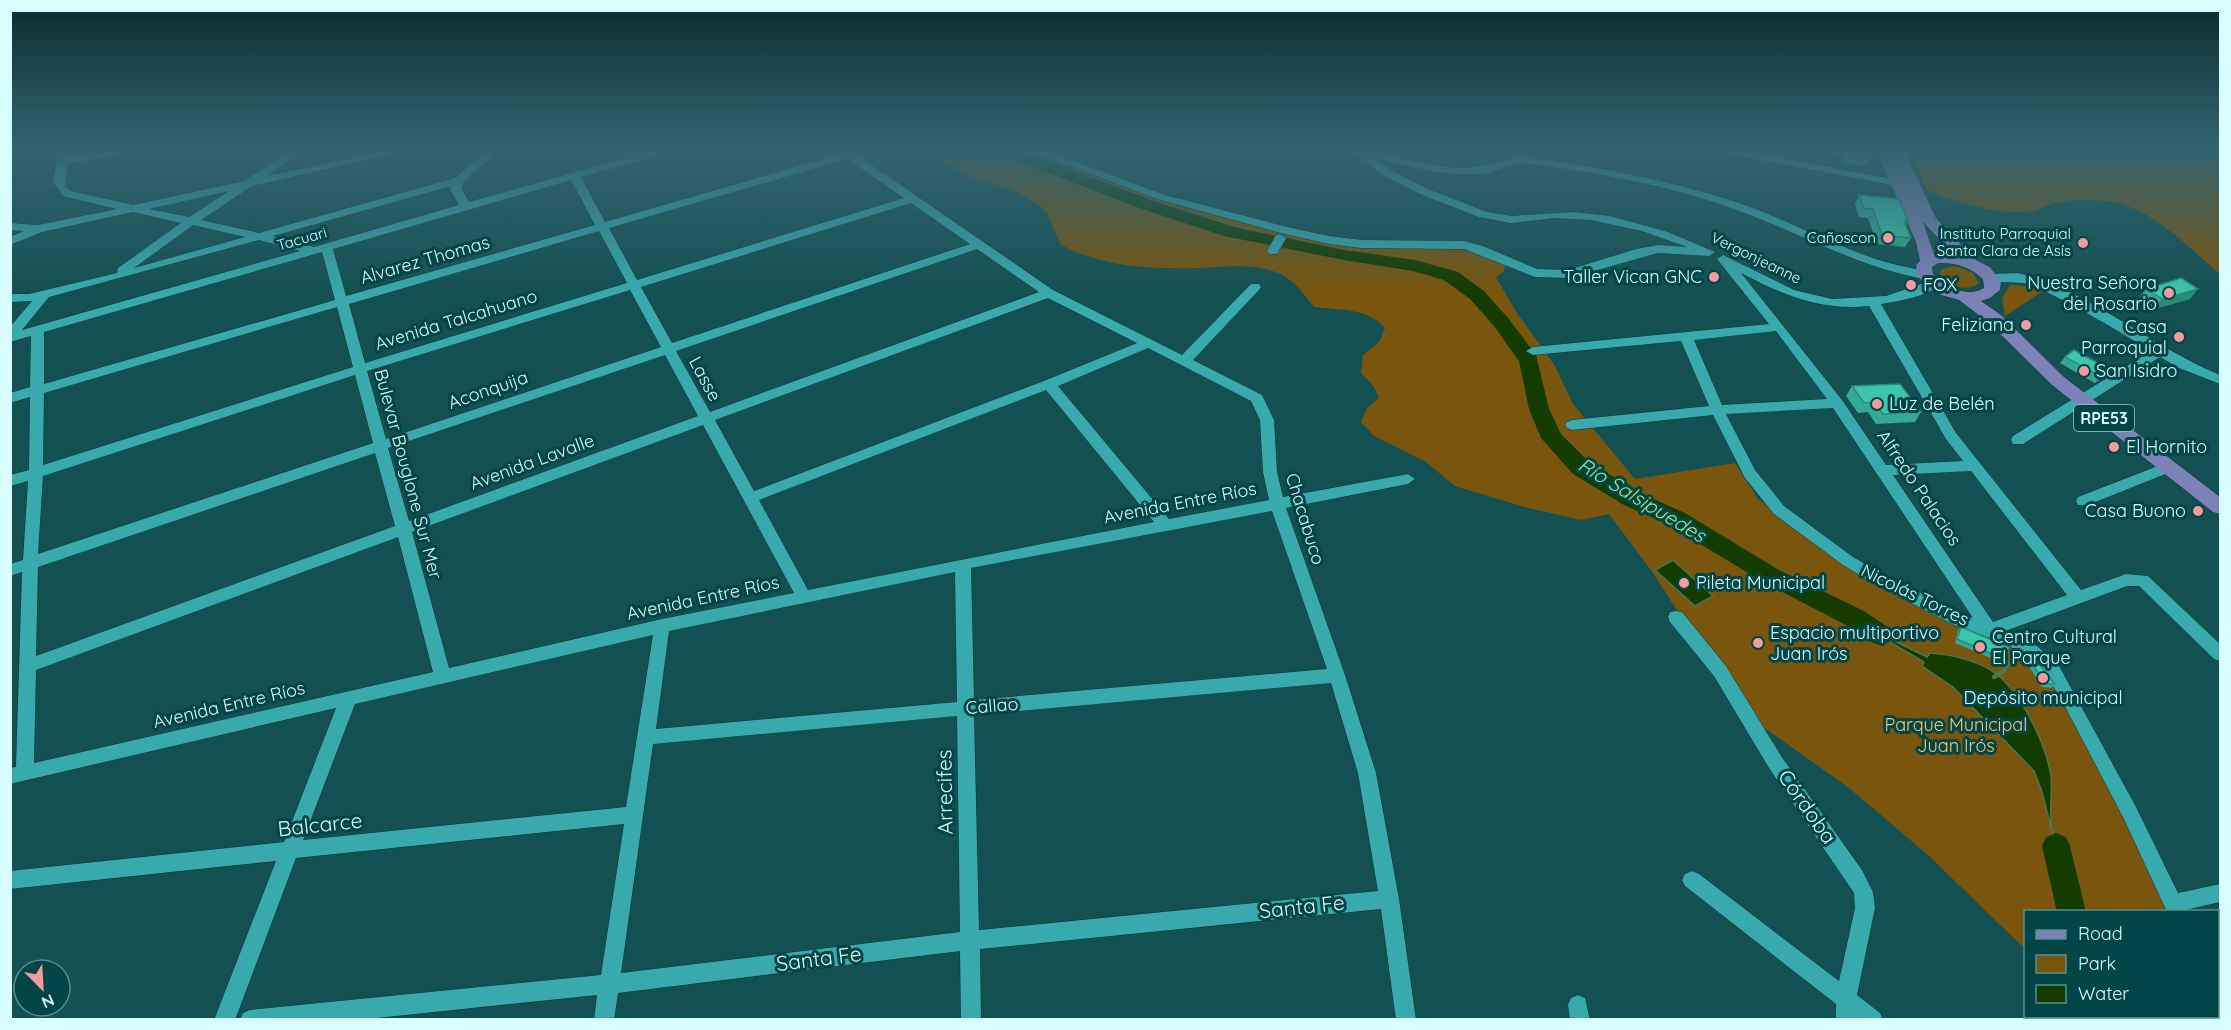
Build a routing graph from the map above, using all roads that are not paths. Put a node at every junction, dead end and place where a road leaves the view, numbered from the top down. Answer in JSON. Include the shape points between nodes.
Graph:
{"nodes":[{"id":1,"x":76,"y":196,"type":"edge"},
{"id":2,"x":196,"y":196,"type":"edge"},
{"id":3,"x":229,"y":196,"type":"edge"},
{"id":4,"x":401,"y":196,"type":"edge"},
{"id":5,"x":460,"y":196,"type":"edge"},
{"id":6,"x":506,"y":196,"type":"edge"},
{"id":7,"x":585,"y":196,"type":"edge"},
{"id":8,"x":702,"y":196,"type":"edge"},
{"id":9,"x":909,"y":196,"type":"edge"},
{"id":10,"x":1159,"y":196,"type":"edge"},
{"id":11,"x":1439,"y":196,"type":"edge"},
{"id":12,"x":1701,"y":196,"type":"edge"},
{"id":13,"x":1907,"y":196,"type":"edge"},
{"id":14,"x":1911,"y":196,"type":"edge"},
{"id":15,"x":913,"y":199,"type":"junction"},
{"id":16,"x":466,"y":207,"type":"junction"},
{"id":17,"x":134,"y":209,"type":"junction"},
{"id":18,"x":190,"y":222,"type":"junction"},
{"id":19,"x":10,"y":226,"type":"edge"},
{"id":20,"x":602,"y":227,"type":"junction"},
{"id":21,"x":38,"y":229,"type":"junction"},
{"id":22,"x":257,"y":236,"type":"junction"},
{"id":23,"x":1280,"y":238,"type":"dead end"},
{"id":24,"x":10,"y":242,"type":"edge"},
{"id":25,"x":978,"y":245,"type":"junction"},
{"id":26,"x":322,"y":250,"type":"junction"},
{"id":27,"x":1273,"y":251,"type":"dead end"},
{"id":28,"x":1709,"y":252,"type":"junction"},
{"id":29,"x":1723,"y":259,"type":"junction"},
{"id":30,"x":1970,"y":263,"type":"junction"},
{"id":31,"x":1929,"y":274,"type":"junction"},
{"id":32,"x":112,"y":278,"type":"junction"},
{"id":33,"x":633,"y":284,"type":"junction"},
{"id":34,"x":1990,"y":285,"type":"junction"},
{"id":35,"x":1255,"y":287,"type":"dead end"},
{"id":36,"x":1049,"y":293,"type":"junction"},
{"id":37,"x":44,"y":295,"type":"junction"},
{"id":38,"x":1960,"y":295,"type":"junction"},
{"id":39,"x":1906,"y":296,"type":"junction"},
{"id":40,"x":10,"y":298,"type":"edge"},
{"id":41,"x":342,"y":303,"type":"junction"},
{"id":42,"x":1874,"y":303,"type":"junction"},
{"id":43,"x":1995,"y":319,"type":"junction"},
{"id":44,"x":1779,"y":327,"type":"junction"},
{"id":45,"x":38,"y":331,"type":"junction"},
{"id":46,"x":10,"y":337,"type":"edge"},
{"id":47,"x":1686,"y":337,"type":"junction"},
{"id":48,"x":1149,"y":343,"type":"junction"},
{"id":49,"x":668,"y":348,"type":"junction"},
{"id":50,"x":1533,"y":351,"type":"dead end"},
{"id":51,"x":2160,"y":351,"type":"junction"},
{"id":52,"x":1184,"y":361,"type":"junction"},
{"id":53,"x":360,"y":369,"type":"junction"},
{"id":54,"x":2220,"y":380,"type":"edge"},
{"id":55,"x":1049,"y":384,"type":"junction"},
{"id":56,"x":36,"y":391,"type":"junction"},
{"id":57,"x":10,"y":398,"type":"edge"},
{"id":58,"x":2083,"y":401,"type":"junction"},
{"id":59,"x":1837,"y":403,"type":"junction"},
{"id":60,"x":1719,"y":410,"type":"junction"},
{"id":61,"x":707,"y":419,"type":"junction"},
{"id":62,"x":1572,"y":425,"type":"dead end"},
{"id":63,"x":2018,"y":440,"type":"dead end"},
{"id":64,"x":380,"y":446,"type":"junction"},
{"id":65,"x":1974,"y":466,"type":"junction"},
{"id":66,"x":2168,"y":467,"type":"junction"},
{"id":67,"x":1884,"y":470,"type":"junction"},
{"id":68,"x":36,"y":473,"type":"junction"},
{"id":69,"x":1408,"y":479,"type":"dead end"},
{"id":70,"x":10,"y":481,"type":"edge"},
{"id":71,"x":750,"y":498,"type":"junction"},
{"id":72,"x":2083,"y":501,"type":"dead end"},
{"id":73,"x":1278,"y":504,"type":"junction"},
{"id":74,"x":2220,"y":507,"type":"edge"},
{"id":75,"x":1166,"y":526,"type":"junction"},
{"id":76,"x":402,"y":529,"type":"junction"},
{"id":77,"x":30,"y":564,"type":"junction"},
{"id":78,"x":963,"y":564,"type":"junction"},
{"id":79,"x":10,"y":570,"type":"edge"},
{"id":80,"x":804,"y":597,"type":"junction"},
{"id":81,"x":2078,"y":598,"type":"junction"},
{"id":82,"x":1676,"y":617,"type":"dead end"},
{"id":83,"x":662,"y":626,"type":"junction"},
{"id":84,"x":1990,"y":630,"type":"junction"},
{"id":85,"x":2220,"y":654,"type":"edge"},
{"id":86,"x":28,"y":666,"type":"junction"},
{"id":87,"x":1337,"y":675,"type":"junction"},
{"id":88,"x":443,"y":676,"type":"junction"},
{"id":89,"x":349,"y":698,"type":"junction"},
{"id":90,"x":966,"y":709,"type":"junction"},
{"id":91,"x":646,"y":737,"type":"junction"},
{"id":92,"x":18,"y":774,"type":"edge"},
{"id":93,"x":635,"y":814,"type":"junction"},
{"id":94,"x":289,"y":850,"type":"junction"},
{"id":95,"x":10,"y":880,"type":"edge"},
{"id":96,"x":1692,"y":880,"type":"dead end"},
{"id":97,"x":2220,"y":893,"type":"edge"},
{"id":98,"x":1389,"y":899,"type":"junction"},
{"id":99,"x":2176,"y":907,"type":"edge"},
{"id":100,"x":971,"y":940,"type":"junction"},
{"id":101,"x":611,"y":984,"type":"junction"},
{"id":102,"x":1846,"y":998,"type":"junction"},
{"id":103,"x":224,"y":1020,"type":"edge"},
{"id":104,"x":249,"y":1020,"type":"edge"},
{"id":105,"x":604,"y":1020,"type":"edge"},
{"id":106,"x":971,"y":1020,"type":"edge"},
{"id":107,"x":1406,"y":1020,"type":"edge"},
{"id":108,"x":1846,"y":1020,"type":"edge"},
{"id":109,"x":1873,"y":1020,"type":"edge"}],
"edges":[{"from":1,"to":17,"type":"street"},
{"from":2,"to":17,"type":"street"},
{"from":3,"to":18,"type":"street"},
{"from":4,"to":22,"type":"street"},
{"from":5,"to":16,"type":"street"},
{"from":6,"to":16,"type":"street","name":"Tacuari"},
{"from":7,"to":20,"type":"street","name":"Lasse"},
{"from":8,"to":20,"type":"street","name":"Alvarez Thomas"},
{"from":9,"to":15,"type":"street","name":"Chacabuco"},
{"from":10,"to":28,"type":"street","via":[[1329,240],[1464,245],[1535,273],[1569,274],[1658,249]]},
{"from":11,"to":28,"type":"street","name":"Vergonjeanne","via":[[1496,218],[1576,216],[1646,227]]},
{"from":12,"to":31,"type":"street","via":[[1761,215],[1871,263],[1906,273]]},
{"from":13,"to":31,"type":"main road","via":[[1926,250]]},
{"from":14,"to":30,"type":"main road"},
{"from":15,"to":25,"type":"street","name":"Chacabuco"},
{"from":15,"to":33,"type":"street","name":"Avenida Talcahuano"},
{"from":16,"to":26,"type":"street","name":"Tacuari"},
{"from":17,"to":18,"type":"street"},
{"from":17,"to":21,"type":"street"},
{"from":18,"to":22,"type":"street"},
{"from":18,"to":32,"type":"street"},
{"from":19,"to":21,"type":"street"},
{"from":20,"to":33,"type":"street","name":"Lasse"},
{"from":20,"to":41,"type":"street","name":"Alvarez Thomas"},
{"from":21,"to":24,"type":"street"},
{"from":22,"to":26,"type":"street"},
{"from":22,"to":32,"type":"street"},
{"from":23,"to":27,"type":"street"},
{"from":25,"to":36,"type":"street","name":"Chacabuco"},
{"from":25,"to":49,"type":"street","name":"Aconquija"},
{"from":26,"to":41,"type":"street","name":"Bulevar Bouglone Sur Mer"},
{"from":26,"to":45,"type":"street","name":"Tacuari"},
{"from":28,"to":29,"type":"street","name":"Vergonjeanne"},
{"from":29,"to":42,"type":"street","name":"Vergonjeanne","via":[[1800,297]]},
{"from":29,"to":44,"type":"street","name":"Alfredo Palacios"},
{"from":30,"to":31,"type":"main road","via":[[1951,258]]},
{"from":30,"to":34,"type":"main road"},
{"from":31,"to":38,"type":"main road","number":"RPE53"},
{"from":31,"to":39,"type":"street","name":"Vergonjeanne"},
{"from":32,"to":37,"type":"street"},
{"from":33,"to":49,"type":"street","name":"Lasse"},
{"from":33,"to":53,"type":"street","name":"Avenida Talcahuano"},
{"from":34,"to":38,"type":"main road","via":[[1982,296]]},
{"from":34,"to":43,"type":"main road","via":[[1990,307]]},
{"from":34,"to":51,"type":"street","via":[[2018,277],[2036,282]]},
{"from":35,"to":52,"type":"street"},
{"from":36,"to":48,"type":"street","name":"Chacabuco"},
{"from":36,"to":61,"type":"street","name":"Avenida Lavalle"},
{"from":37,"to":40,"type":"street"},
{"from":37,"to":46,"type":"street"},
{"from":38,"to":39,"type":"street","name":"Vergonjeanne"},
{"from":38,"to":43,"type":"main road","number":"RPE53"},
{"from":39,"to":42,"type":"street","name":"Vergonjeanne"},
{"from":41,"to":53,"type":"street","name":"Bulevar Bouglone Sur Mer"},
{"from":41,"to":56,"type":"street","name":"Alvarez Thomas"},
{"from":42,"to":65,"type":"street","via":[[1951,436]]},
{"from":43,"to":58,"type":"main road","number":"RPE53"},
{"from":44,"to":47,"type":"street"},
{"from":44,"to":59,"type":"street","name":"Alfredo Palacios"},
{"from":45,"to":46,"type":"street","name":"Tacuari"},
{"from":45,"to":56,"type":"street"},
{"from":47,"to":50,"type":"street"},
{"from":47,"to":60,"type":"street","name":"Nicolás Torres"},
{"from":48,"to":52,"type":"street","name":"Chacabuco"},
{"from":48,"to":55,"type":"street"},
{"from":49,"to":61,"type":"street","name":"Lasse"},
{"from":49,"to":64,"type":"street","name":"Aconquija"},
{"from":51,"to":54,"type":"street","via":[[2184,366]]},
{"from":51,"to":58,"type":"street"},
{"from":52,"to":73,"type":"street","name":"Chacabuco","via":[[1257,398],[1267,420],[1270,472]]},
{"from":53,"to":64,"type":"street","name":"Bulevar Bouglone Sur Mer"},
{"from":53,"to":68,"type":"street","name":"Avenida Talcahuano"},
{"from":55,"to":71,"type":"street"},
{"from":55,"to":75,"type":"street"},
{"from":56,"to":57,"type":"street","name":"Alvarez Thomas"},
{"from":56,"to":68,"type":"street"},
{"from":58,"to":63,"type":"street"},
{"from":58,"to":66,"type":"main road","number":"RPE53"},
{"from":59,"to":60,"type":"street"},
{"from":59,"to":67,"type":"street","name":"Alfredo Palacios"},
{"from":60,"to":62,"type":"street"},
{"from":60,"to":84,"type":"street","name":"Nicolás Torres","via":[[1742,460],[1779,510],[1880,580],[1960,620]]},
{"from":61,"to":71,"type":"street","name":"Lasse"},
{"from":61,"to":76,"type":"street","name":"Avenida Lavalle"},
{"from":64,"to":76,"type":"street","name":"Bulevar Bouglone Sur Mer"},
{"from":64,"to":77,"type":"street","name":"Aconquija"},
{"from":65,"to":67,"type":"street"},
{"from":65,"to":81,"type":"street"},
{"from":66,"to":72,"type":"street"},
{"from":66,"to":74,"type":"main road","number":"RPE53"},
{"from":67,"to":84,"type":"street","name":"Alfredo Palacios"},
{"from":68,"to":70,"type":"street","name":"Avenida Talcahuano"},
{"from":68,"to":77,"type":"street"},
{"from":69,"to":73,"type":"street","name":"Avenida Entre Ríos"},
{"from":71,"to":80,"type":"street","name":"Lasse"},
{"from":73,"to":75,"type":"street","name":"Avenida Entre Ríos"},
{"from":73,"to":87,"type":"street","name":"Chacabuco"},
{"from":75,"to":78,"type":"street","name":"Avenida Entre Ríos"},
{"from":76,"to":86,"type":"street","name":"Avenida Lavalle"},
{"from":76,"to":88,"type":"street","name":"Bulevar Bouglone Sur Mer"},
{"from":77,"to":79,"type":"street","name":"Aconquija"},
{"from":77,"to":86,"type":"street"},
{"from":78,"to":80,"type":"street","name":"Avenida Entre Ríos"},
{"from":78,"to":90,"type":"street","name":"Arrecifes"},
{"from":80,"to":83,"type":"street","name":"Avenida Entre Ríos"},
{"from":81,"to":84,"type":"street"},
{"from":81,"to":85,"type":"street","via":[[2126,580],[2148,584]]},
{"from":82,"to":102,"type":"street","name":"Córdoba","via":[[1720,671],[1775,762],[1863,892],[1865,908]]},
{"from":83,"to":88,"type":"street","name":"Avenida Entre Ríos"},
{"from":83,"to":91,"type":"street"},
{"from":84,"to":99,"type":"street","name":"Nicolás Torres","via":[[2029,649],[2053,671]]},
{"from":86,"to":92,"type":"street"},
{"from":87,"to":90,"type":"street","name":"Callao"},
{"from":87,"to":98,"type":"street","name":"Chacabuco","via":[[1367,773]]},
{"from":88,"to":89,"type":"street","name":"Avenida Entre Ríos"},
{"from":89,"to":92,"type":"street","name":"Avenida Entre Ríos"},
{"from":89,"to":94,"type":"street"},
{"from":90,"to":91,"type":"street","name":"Callao"},
{"from":90,"to":100,"type":"street","name":"Arrecifes"},
{"from":91,"to":93,"type":"street"},
{"from":93,"to":94,"type":"street","name":"Balcarce"},
{"from":93,"to":101,"type":"street"},
{"from":94,"to":95,"type":"street","name":"Balcarce"},
{"from":94,"to":103,"type":"street"},
{"from":96,"to":102,"type":"street"},
{"from":97,"to":99,"type":"street"},
{"from":98,"to":100,"type":"street","name":"Santa Fe"},
{"from":98,"to":107,"type":"street","name":"Chacabuco"},
{"from":100,"to":101,"type":"street","name":"Santa Fe"},
{"from":100,"to":106,"type":"street","name":"Arrecifes"},
{"from":101,"to":104,"type":"street","name":"Santa Fe"},
{"from":101,"to":105,"type":"street"},
{"from":102,"to":108,"type":"street","name":"Córdoba"},
{"from":102,"to":109,"type":"street"}]}
